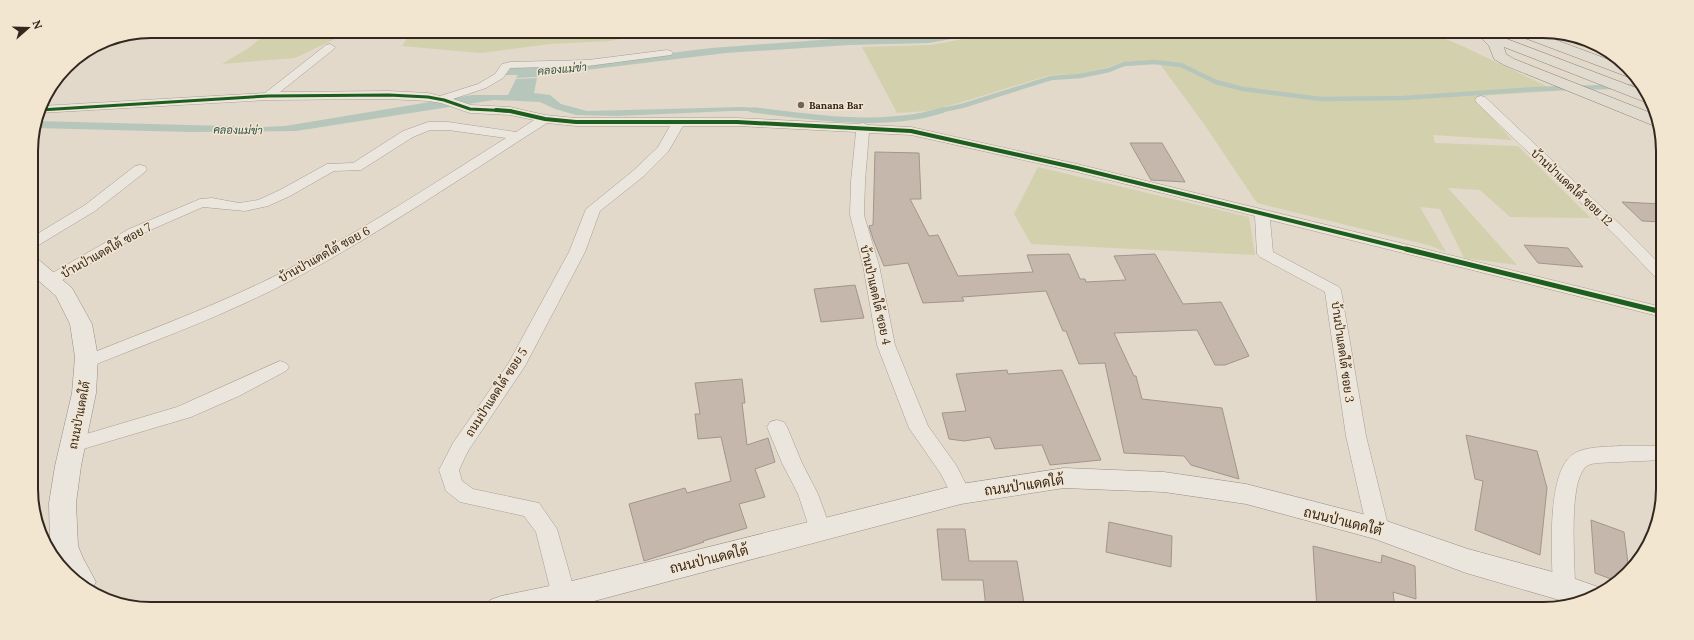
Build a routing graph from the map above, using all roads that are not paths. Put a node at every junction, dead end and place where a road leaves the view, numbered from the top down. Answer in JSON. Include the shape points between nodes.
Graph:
{"nodes":[{"id":1,"x":1487,"y":38,"type":"edge"},
{"id":2,"x":1494,"y":38,"type":"edge"},
{"id":3,"x":1572,"y":42,"type":"edge"},
{"id":4,"x":330,"y":47,"type":"dead end"},
{"id":5,"x":667,"y":53,"type":"dead end"},
{"id":6,"x":1548,"y":58,"type":"junction"},
{"id":7,"x":1509,"y":62,"type":"junction"},
{"id":8,"x":1617,"y":66,"type":"edge"},
{"id":9,"x":480,"y":86,"type":"junction"},
{"id":10,"x":1641,"y":95,"type":"edge"},
{"id":11,"x":268,"y":96,"type":"junction"},
{"id":12,"x":413,"y":96,"type":"junction"},
{"id":13,"x":442,"y":99,"type":"junction"},
{"id":14,"x":1481,"y":100,"type":"dead end"},
{"id":15,"x":46,"y":110,"type":"edge"},
{"id":16,"x":545,"y":119,"type":"junction"},
{"id":17,"x":1651,"y":119,"type":"edge"},
{"id":18,"x":679,"y":121,"type":"junction"},
{"id":19,"x":863,"y":127,"type":"junction"},
{"id":20,"x":518,"y":136,"type":"junction"},
{"id":21,"x":140,"y":169,"type":"dead end"},
{"id":22,"x":1262,"y":215,"type":"junction"},
{"id":23,"x":38,"y":239,"type":"edge"},
{"id":24,"x":38,"y":268,"type":"edge"},
{"id":25,"x":1656,"y":269,"type":"edge"},
{"id":26,"x":53,"y":279,"type":"junction"},
{"id":27,"x":1656,"y":311,"type":"edge"},
{"id":28,"x":88,"y":361,"type":"junction"},
{"id":29,"x":280,"y":367,"type":"dead end"},
{"id":30,"x":777,"y":427,"type":"dead end"},
{"id":31,"x":73,"y":445,"type":"junction"},
{"id":32,"x":1656,"y":453,"type":"edge"},
{"id":33,"x":961,"y":494,"type":"junction"},
{"id":34,"x":1378,"y":529,"type":"junction"},
{"id":35,"x":820,"y":530,"type":"junction"},
{"id":36,"x":77,"y":574,"type":"edge"},
{"id":37,"x":1564,"y":588,"type":"junction"},
{"id":38,"x":1582,"y":594,"type":"edge"},
{"id":39,"x":564,"y":596,"type":"junction"},
{"id":40,"x":539,"y":602,"type":"edge"}],
"edges":[{"from":1,"to":7,"type":"main road","via":[[1496,44],[1499,56]]},
{"from":2,"to":6,"type":"main road"},
{"from":3,"to":8,"type":"main road"},
{"from":4,"to":11,"type":"street"},
{"from":5,"to":9,"type":"street","via":[[588,63],[510,65],[506,66],[499,76]]},
{"from":6,"to":7,"type":"main road","via":[[1535,54],[1518,54],[1511,55]]},
{"from":6,"to":10,"type":"main road"},
{"from":7,"to":17,"type":"main road"},
{"from":9,"to":12,"type":"street","via":[[451,86]]},
{"from":9,"to":13,"type":"street"},
{"from":11,"to":12,"type":"street"},
{"from":11,"to":15,"type":"street"},
{"from":12,"to":13,"type":"street"},
{"from":13,"to":16,"type":"street","via":[[470,109],[515,112]]},
{"from":14,"to":25,"type":"street","name":"บ้านป่าแดดใต้ ซอย 12","via":[[1623,234]]},
{"from":16,"to":18,"type":"street","via":[[592,123]]},
{"from":16,"to":20,"type":"street","name":"บ้านป่าแดดใต้ ซอย 6"},
{"from":18,"to":19,"type":"street"},
{"from":18,"to":39,"type":"street","name":"ถนนป่าแดดใต้ ซอย 5","via":[[663,149],[644,169],[593,209],[577,252],[516,366],[460,448],[449,470],[453,485],[467,496],[531,509],[546,529]]},
{"from":19,"to":22,"type":"street","via":[[924,133],[1077,168]]},
{"from":19,"to":33,"type":"street","name":"บ้านป่าแดดใต้ ซอย 4","via":[[857,215],[871,265],[886,345],[919,428],[949,470]]},
{"from":20,"to":26,"type":"street","name":"บ้านป่าแดดใต้ ซอย 7","via":[[439,125],[423,128],[408,134],[356,167],[332,167],[258,206],[244,208],[211,201],[200,203],[134,232]]},
{"from":20,"to":28,"type":"street","name":"บ้านป่าแดดใต้ ซอย 6","via":[[365,232],[288,275],[201,315]]},
{"from":21,"to":23,"type":"street","via":[[90,208]]},
{"from":22,"to":27,"type":"street"},
{"from":22,"to":34,"type":"street","name":"บ้านป่าแดดใต้ ซอย 3","via":[[1265,254],[1334,290],[1356,436]]},
{"from":24,"to":26,"type":"street","name":"ถนนป่าแดดใต้"},
{"from":26,"to":28,"type":"street","name":"ถนนป่าแดดใต้","via":[[80,318]]},
{"from":28,"to":31,"type":"street","name":"ถนนป่าแดดใต้","via":[[85,390]]},
{"from":29,"to":31,"type":"street","via":[[184,412]]},
{"from":30,"to":35,"type":"street","via":[[808,494]]},
{"from":31,"to":36,"type":"street","name":"ถนนป่าแดดใต้","via":[[62,516],[63,541]]},
{"from":32,"to":37,"type":"street","via":[[1596,456],[1580,460],[1570,472],[1563,519]]},
{"from":33,"to":34,"type":"street","name":"ถนนป่าแดดใต้","via":[[1064,478],[1164,482],[1246,494]]},
{"from":33,"to":35,"type":"street","name":"ถนนป่าแดดใต้"},
{"from":34,"to":37,"type":"street","name":"ถนนป่าแดดใต้","via":[[1466,561]]},
{"from":35,"to":39,"type":"street","name":"ถนนป่าแดดใต้"},
{"from":37,"to":38,"type":"street","name":"ถนนป่าแดดใต้"},
{"from":39,"to":40,"type":"street","name":"ถนนป่าแดดใต้"}]}
